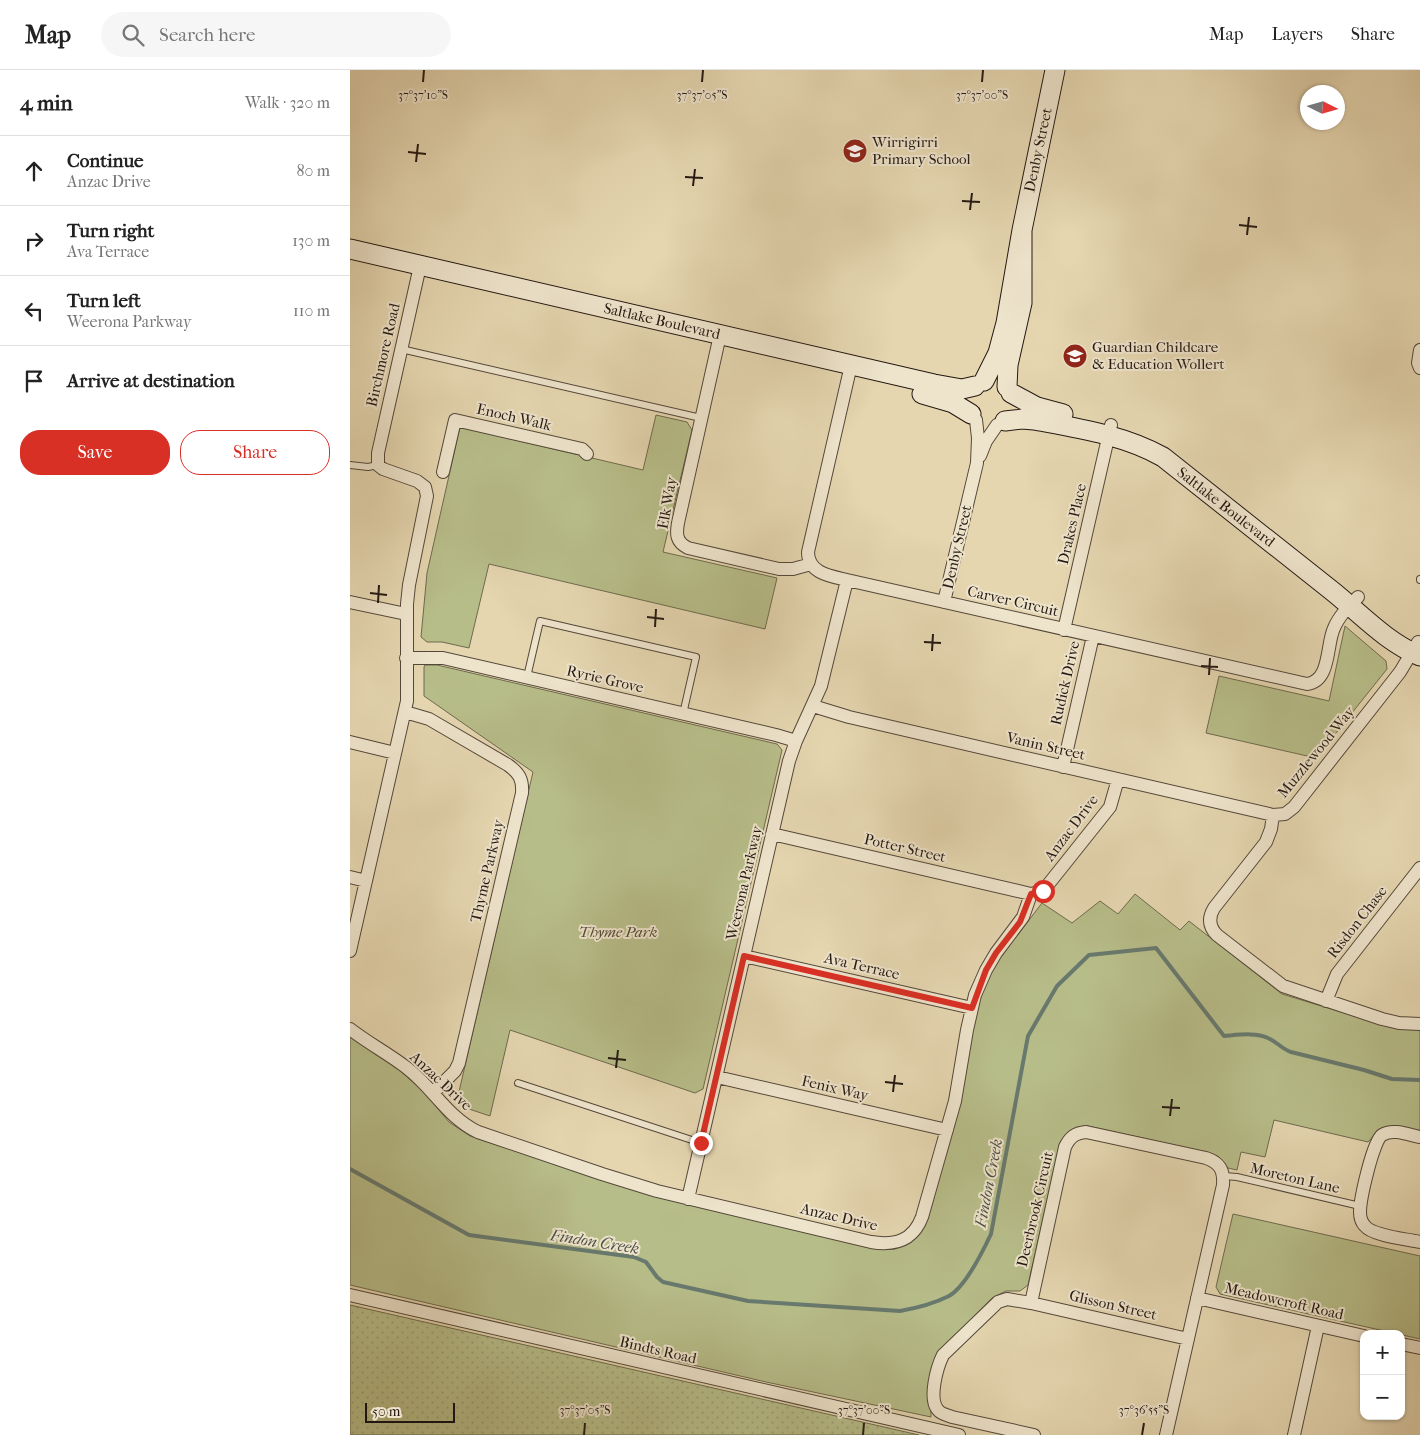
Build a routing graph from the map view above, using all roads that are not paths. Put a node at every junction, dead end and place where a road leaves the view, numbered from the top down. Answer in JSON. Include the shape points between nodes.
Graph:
{"nodes":[{"id":1,"x":1055,"y":70,"type":"edge"},
{"id":2,"x":1022,"y":230,"type":"junction"},
{"id":3,"x":350,"y":249,"type":"edge"},
{"id":4,"x":350,"y":261,"type":"edge"},
{"id":5,"x":419,"y":271,"type":"junction"},
{"id":6,"x":719,"y":340,"type":"junction"},
{"id":7,"x":401,"y":348,"type":"junction"},
{"id":8,"x":1420,"y":350,"type":"edge"},
{"id":9,"x":1420,"y":368,"type":"edge"},
{"id":10,"x":850,"y":370,"type":"junction"},
{"id":11,"x":979,"y":383,"type":"junction"},
{"id":12,"x":1009,"y":390,"type":"junction"},
{"id":13,"x":973,"y":417,"type":"junction"},
{"id":14,"x":701,"y":418,"type":"junction"},
{"id":15,"x":1001,"y":423,"type":"junction"},
{"id":16,"x":1110,"y":431,"type":"junction"},
{"id":17,"x":587,"y":454,"type":"dead end"},
{"id":18,"x":976,"y":463,"type":"junction"},
{"id":19,"x":350,"y":465,"type":"edge"},
{"id":20,"x":378,"y":465,"type":"junction"},
{"id":21,"x":443,"y":472,"type":"dead end"},
{"id":22,"x":811,"y":564,"type":"junction"},
{"id":23,"x":847,"y":580,"type":"junction"},
{"id":24,"x":1354,"y":601,"type":"junction"},
{"id":25,"x":350,"y":602,"type":"edge"},
{"id":26,"x":944,"y":602,"type":"junction"},
{"id":27,"x":406,"y":614,"type":"junction"},
{"id":28,"x":1064,"y":630,"type":"junction"},
{"id":29,"x":1093,"y":636,"type":"junction"},
{"id":30,"x":1418,"y":649,"type":"edge"},
{"id":31,"x":406,"y":658,"type":"junction"},
{"id":32,"x":527,"y":677,"type":"junction"},
{"id":33,"x":813,"y":706,"type":"junction"},
{"id":34,"x":405,"y":712,"type":"junction"},
{"id":35,"x":683,"y":714,"type":"junction"},
{"id":36,"x":796,"y":741,"type":"junction"},
{"id":37,"x":350,"y":742,"type":"edge"},
{"id":38,"x":395,"y":753,"type":"junction"},
{"id":39,"x":1063,"y":767,"type":"junction"},
{"id":40,"x":1118,"y":779,"type":"junction"},
{"id":41,"x":1273,"y":815,"type":"junction"},
{"id":42,"x":772,"y":834,"type":"junction"},
{"id":43,"x":1420,"y":868,"type":"edge"},
{"id":44,"x":350,"y":877,"type":"edge"},
{"id":45,"x":366,"y":881,"type":"junction"},
{"id":46,"x":1031,"y":894,"type":"junction"},
{"id":47,"x":350,"y":949,"type":"edge"},
{"id":48,"x":744,"y":956,"type":"junction"},
{"id":49,"x":1326,"y":1001,"type":"junction"},
{"id":50,"x":972,"y":1008,"type":"junction"},
{"id":51,"x":1420,"y":1024,"type":"edge"},
{"id":52,"x":351,"y":1030,"type":"edge"},
{"id":53,"x":716,"y":1077,"type":"junction"},
{"id":54,"x":518,"y":1083,"type":"dead end"},
{"id":55,"x":433,"y":1093,"type":"junction"},
{"id":56,"x":947,"y":1130,"type":"junction"},
{"id":57,"x":1420,"y":1137,"type":"edge"},
{"id":58,"x":701,"y":1143,"type":"junction"},
{"id":59,"x":1224,"y":1176,"type":"junction"},
{"id":60,"x":688,"y":1199,"type":"junction"},
{"id":61,"x":1360,"y":1206,"type":"junction"},
{"id":62,"x":1420,"y":1242,"type":"edge"},
{"id":63,"x":350,"y":1295,"type":"edge"},
{"id":64,"x":1197,"y":1298,"type":"junction"},
{"id":65,"x":1030,"y":1303,"type":"junction"},
{"id":66,"x":1318,"y":1326,"type":"junction"},
{"id":67,"x":1360,"y":1335,"type":"edge"},
{"id":68,"x":1188,"y":1339,"type":"junction"},
{"id":69,"x":1405,"y":1345,"type":"edge"},
{"id":70,"x":1420,"y":1348,"type":"edge"},
{"id":71,"x":959,"y":1435,"type":"edge"},
{"id":72,"x":1034,"y":1435,"type":"edge"},
{"id":73,"x":1166,"y":1435,"type":"edge"},
{"id":74,"x":1294,"y":1435,"type":"edge"}],
"edges":[{"from":1,"to":2,"type":"street","name":"Denby Street"},
{"from":2,"to":11,"type":"street","via":[[1004,333],[998,353]]},
{"from":2,"to":12,"type":"street","via":[[1022,303],[1008,365]]},
{"from":3,"to":5,"type":"street","name":"Saltlake Boulevard"},
{"from":4,"to":5,"type":"street","name":"Saltlake Boulevard"},
{"from":5,"to":6,"type":"street","name":"Saltlake Boulevard"},
{"from":5,"to":7,"type":"street","name":"Birchmore Road"},
{"from":6,"to":10,"type":"street","name":"Saltlake Boulevard"},
{"from":6,"to":14,"type":"street","name":"Elk Way"},
{"from":7,"to":14,"type":"lane"},
{"from":7,"to":20,"type":"street","name":"Birchmore Road","via":[[379,445]]},
{"from":8,"to":9,"type":"street"},
{"from":10,"to":11,"type":"street","name":"Saltlake Boulevard","via":[[962,389]]},
{"from":10,"to":13,"type":"street","name":"Saltlake Boulevard","via":[[953,403]]},
{"from":10,"to":22,"type":"street","via":[[808,552]]},
{"from":11,"to":12,"type":"street","via":[[997,380]]},
{"from":11,"to":13,"type":"street","via":[[968,399]]},
{"from":12,"to":15,"type":"street","via":[[1014,400],[1013,408]]},
{"from":12,"to":16,"type":"street","name":"Saltlake Boulevard","via":[[1022,400]]},
{"from":13,"to":15,"type":"street","via":[[982,424]]},
{"from":13,"to":18,"type":"street","name":"Denby Street","via":[[978,438]]},
{"from":14,"to":22,"type":"street","name":"Elk Way","via":[[678,523],[680,543],[698,551],[779,570]]},
{"from":15,"to":16,"type":"street","name":"Saltlake Boulevard","via":[[1022,419]]},
{"from":15,"to":18,"type":"street","name":"Denby Street","via":[[986,441]]},
{"from":16,"to":24,"type":"street","name":"Saltlake Boulevard","via":[[1163,457]]},
{"from":16,"to":28,"type":"street","name":"Drakes Place"},
{"from":17,"to":21,"type":"street","name":"Enoch Walk","via":[[582,450],[455,420]]},
{"from":18,"to":26,"type":"street","name":"Denby Street"},
{"from":19,"to":20,"type":"lane"},
{"from":20,"to":27,"type":"street","via":[[387,472],[422,483],[427,491]]},
{"from":22,"to":23,"type":"street","name":"Carver Circuit","via":[[820,572]]},
{"from":23,"to":26,"type":"street","name":"Carver Circuit"},
{"from":23,"to":33,"type":"street","name":"Weerona Parkway","via":[[822,686]]},
{"from":24,"to":29,"type":"street","name":"Carver Circuit","via":[[1335,626],[1322,674],[1316,682],[1307,684]]},
{"from":24,"to":30,"type":"street","name":"Saltlake Boulevard","via":[[1384,635]]},
{"from":25,"to":27,"type":"street"},
{"from":26,"to":28,"type":"street","name":"Carver Circuit"},
{"from":27,"to":31,"type":"street"},
{"from":28,"to":29,"type":"street","name":"Carver Circuit"},
{"from":29,"to":39,"type":"street","name":"Rudick Drive"},
{"from":30,"to":41,"type":"street","name":"Muzzlewood Way","via":[[1294,807],[1285,814]]},
{"from":31,"to":32,"type":"street","name":"Ryrie Grove","via":[[443,658]]},
{"from":31,"to":34,"type":"street"},
{"from":32,"to":35,"type":"street","name":"Ryrie Grove"},
{"from":32,"to":35,"type":"lane","via":[[540,621],[696,657]]},
{"from":33,"to":36,"type":"street","name":"Weerona Parkway"},
{"from":33,"to":39,"type":"street","name":"Vanin Street","via":[[843,716]]},
{"from":34,"to":38,"type":"street"},
{"from":34,"to":55,"type":"street","name":"Thyme Parkway","via":[[429,719],[508,765],[520,775],[522,782],[461,1056],[454,1071]]},
{"from":35,"to":36,"type":"street","name":"Ryrie Grove"},
{"from":36,"to":42,"type":"street","name":"Weerona Parkway"},
{"from":37,"to":38,"type":"street"},
{"from":38,"to":45,"type":"street"},
{"from":39,"to":40,"type":"street","name":"Vanin Street"},
{"from":40,"to":41,"type":"street","name":"Vanin Street"},
{"from":40,"to":46,"type":"street","name":"Anzac Drive","via":[[1106,812],[1043,891]]},
{"from":41,"to":49,"type":"street","name":"Muzzlewood Way","via":[[1266,842],[1211,913],[1209,922],[1217,936],[1275,981]]},
{"from":42,"to":46,"type":"street","name":"Potter Street"},
{"from":42,"to":48,"type":"street","name":"Weerona Parkway"},
{"from":43,"to":49,"type":"street","name":"Risdon Chase","via":[[1337,974]]},
{"from":44,"to":45,"type":"street"},
{"from":45,"to":47,"type":"street"},
{"from":46,"to":50,"type":"street","name":"Anzac Drive","via":[[1020,922],[986,970]]},
{"from":48,"to":50,"type":"street","name":"Ava Terrace"},
{"from":48,"to":53,"type":"street","name":"Weerona Parkway"},
{"from":49,"to":51,"type":"street","name":"Muzzlewood Way","via":[[1382,1019]]},
{"from":50,"to":56,"type":"street","name":"Anzac Drive"},
{"from":52,"to":55,"type":"street","name":"Anzac Drive","via":[[407,1068]]},
{"from":53,"to":56,"type":"street","name":"Fenix Way"},
{"from":53,"to":58,"type":"street","name":"Weerona Parkway"},
{"from":54,"to":58,"type":"lane"},
{"from":55,"to":60,"type":"street","name":"Anzac Drive","via":[[452,1115],[478,1132]]},
{"from":56,"to":60,"type":"street","name":"Anzac Drive","via":[[919,1225],[914,1232],[896,1242],[871,1242]]},
{"from":57,"to":61,"type":"street","via":[[1393,1132],[1382,1134],[1373,1151]]},
{"from":58,"to":60,"type":"street","name":"Weerona Parkway"},
{"from":59,"to":61,"type":"lane","name":"Moreton Lane"},
{"from":59,"to":64,"type":"street"},
{"from":59,"to":65,"type":"street","name":"Deerbrook Circuit","via":[[1219,1165],[1206,1158],[1093,1133],[1076,1134],[1066,1147]]},
{"from":61,"to":62,"type":"street","via":[[1361,1220],[1368,1229]]},
{"from":63,"to":71,"type":"street","name":"Bindts Road"},
{"from":64,"to":66,"type":"street","name":"Meadowcroft Road"},
{"from":64,"to":68,"type":"street"},
{"from":65,"to":68,"type":"street","name":"Glisson Street"},
{"from":65,"to":72,"type":"street","via":[[1007,1298],[993,1306],[943,1355],[933,1395],[938,1410],[947,1415]]},
{"from":66,"to":67,"type":"street","name":"Meadowcroft Road"},
{"from":66,"to":74,"type":"street"},
{"from":68,"to":73,"type":"street"},
{"from":69,"to":70,"type":"street"}]}
